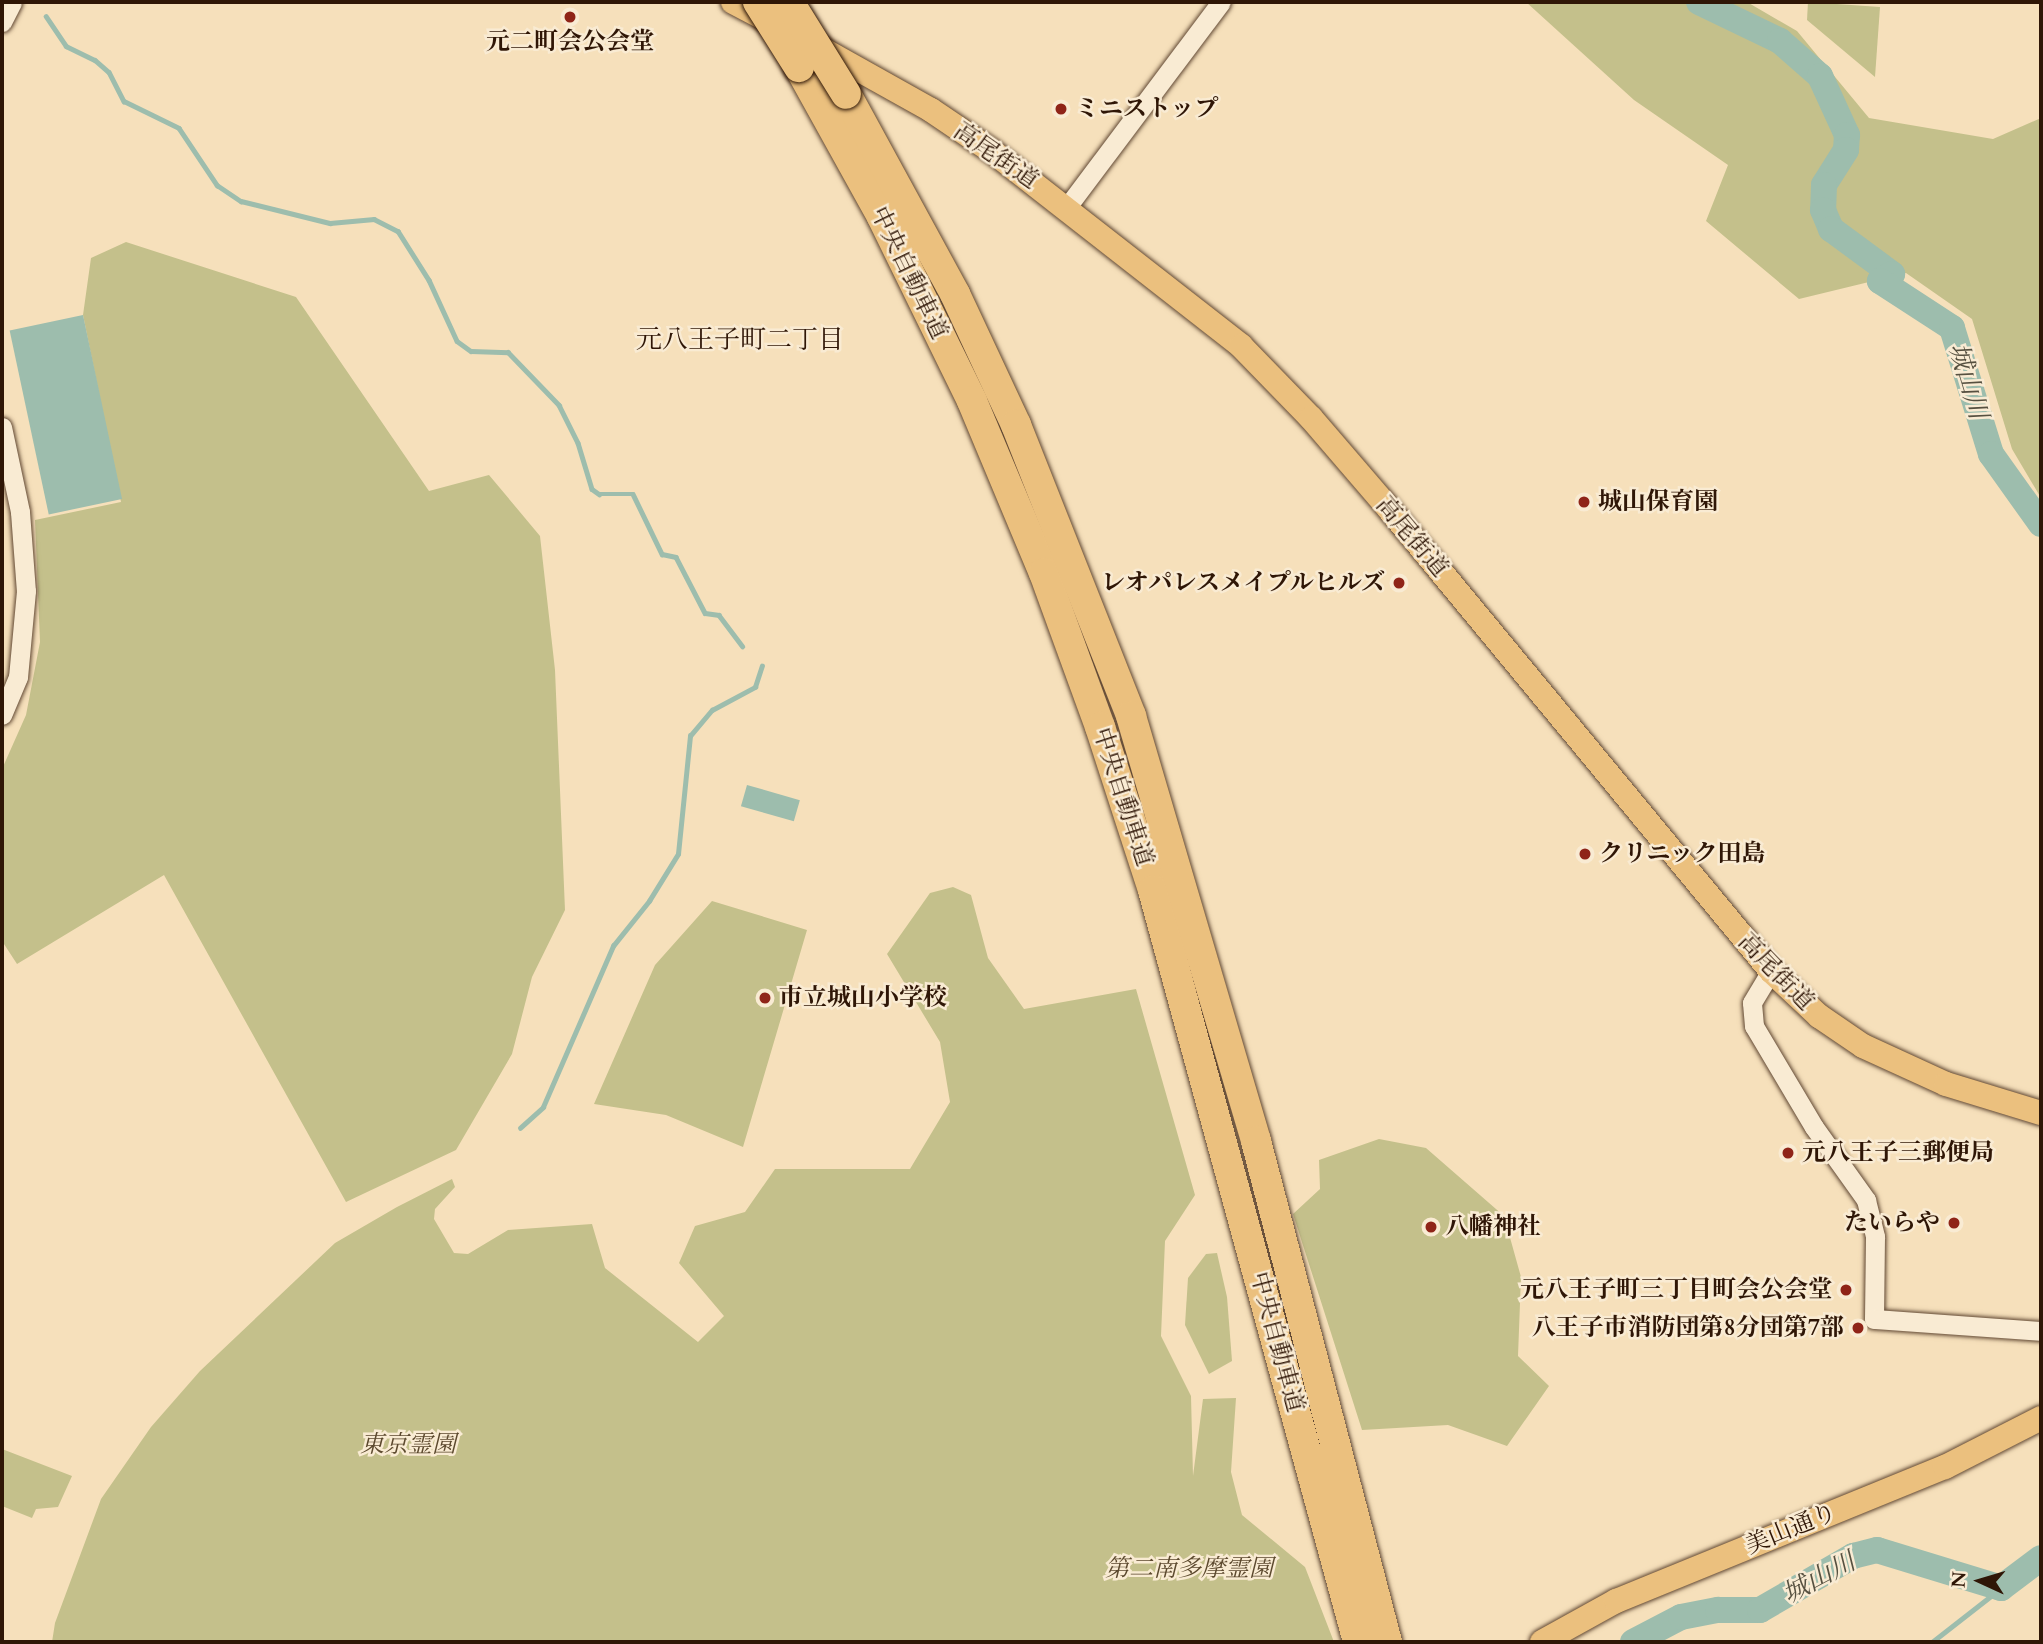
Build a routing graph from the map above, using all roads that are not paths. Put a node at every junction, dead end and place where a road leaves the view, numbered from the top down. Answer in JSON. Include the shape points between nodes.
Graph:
{"nodes":[{"id":1,"x":12,"y":2,"type":"edge"},
{"id":2,"x":733,"y":2,"type":"edge"},
{"id":3,"x":758,"y":2,"type":"edge"},
{"id":4,"x":789,"y":2,"type":"edge"},
{"id":5,"x":1221,"y":2,"type":"edge"},
{"id":6,"x":2,"y":22,"type":"edge"},
{"id":7,"x":1067,"y":207,"type":"junction"},
{"id":8,"x":2,"y":427,"type":"edge"},
{"id":9,"x":2,"y":715,"type":"edge"},
{"id":10,"x":1771,"y":971,"type":"junction"},
{"id":11,"x":2041,"y":1113,"type":"edge"},
{"id":12,"x":2038,"y":1331,"type":"edge"},
{"id":13,"x":2041,"y":1418,"type":"edge"},
{"id":14,"x":1355,"y":1633,"type":"edge"},
{"id":15,"x":1387,"y":1642,"type":"edge"},
{"id":16,"x":1542,"y":1642,"type":"edge"}],
"edges":[{"from":1,"to":6,"type":"street"},
{"from":2,"to":7,"type":"main road","name":"高尾街道","via":[[931,110]]},
{"from":3,"to":14,"type":"highway","name":"中央自動車道","bridge":true,"via":[[882,217],[972,401],[1044,573],[1100,727],[1190,1023]]},
{"from":4,"to":15,"type":"highway","name":"中央自動車道","bridge":true,"via":[[846,94],[955,294],[1016,425],[1131,716],[1252,1128]]},
{"from":5,"to":7,"type":"street"},
{"from":7,"to":10,"type":"main road","name":"高尾街道","via":[[1241,346],[1311,418]]},
{"from":8,"to":9,"type":"street","via":[[20,512],[26,590],[18,677]]},
{"from":10,"to":11,"type":"main road","name":"高尾街道","via":[[1819,1016],[1863,1046],[1946,1084]]},
{"from":10,"to":12,"type":"street","via":[[1752,1003],[1754,1026],[1814,1126],[1866,1200],[1875,1237],[1874,1319]]},
{"from":13,"to":16,"type":"main road","name":"美山通り","via":[[1945,1467],[1616,1601]]}]}
